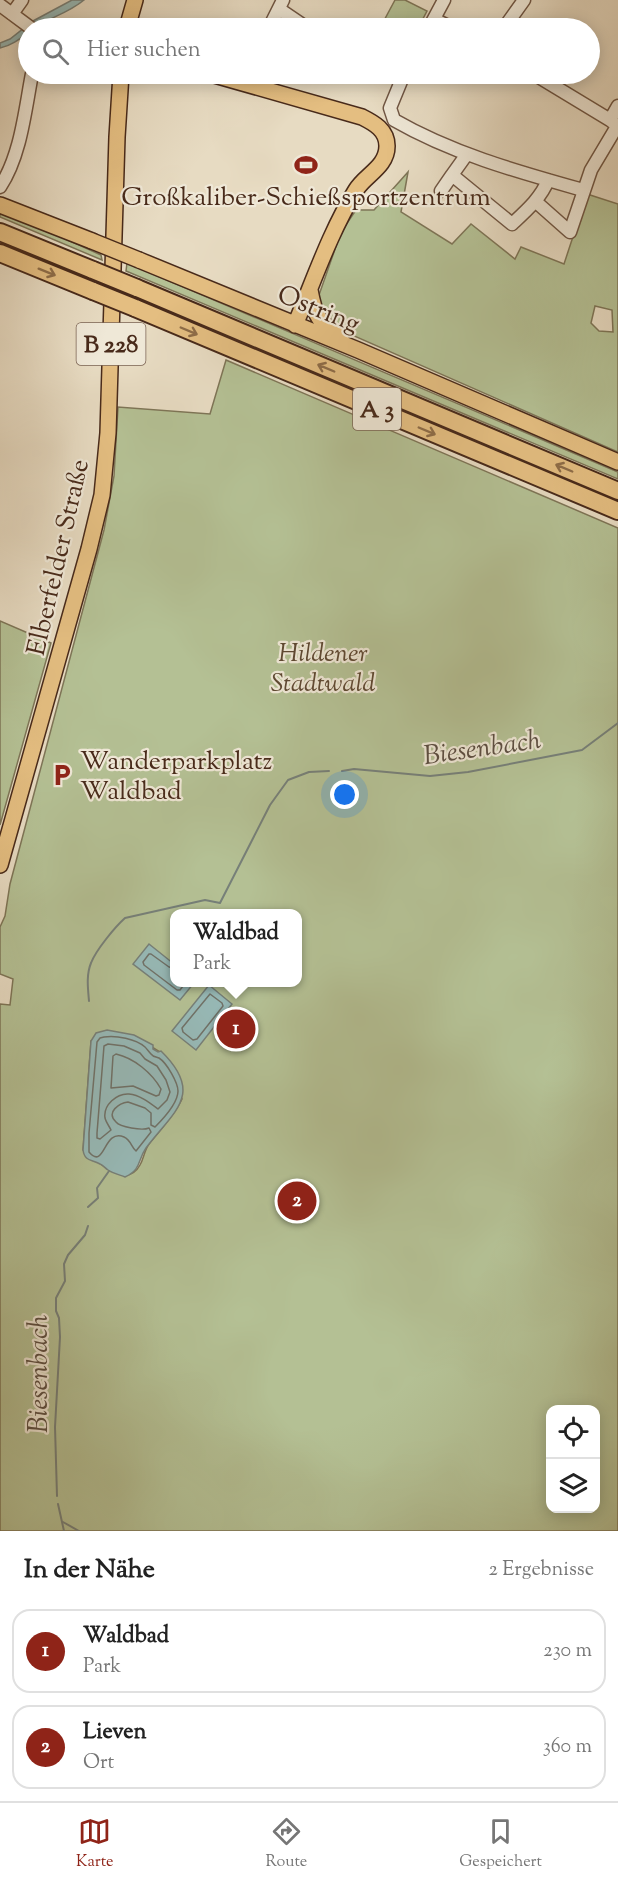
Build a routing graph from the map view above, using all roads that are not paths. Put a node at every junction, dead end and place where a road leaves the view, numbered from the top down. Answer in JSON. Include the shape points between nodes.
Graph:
{"nodes":[{"id":1,"x":22,"y":0,"type":"edge"},
{"id":2,"x":135,"y":0,"type":"edge"},
{"id":3,"x":444,"y":0,"type":"edge"},
{"id":4,"x":524,"y":0,"type":"edge"},
{"id":5,"x":281,"y":4,"type":"edge"},
{"id":6,"x":0,"y":5,"type":"edge"},
{"id":7,"x":12,"y":14,"type":"junction"},
{"id":8,"x":18,"y":18,"type":"edge"},
{"id":9,"x":130,"y":18,"type":"edge"},
{"id":10,"x":274,"y":18,"type":"edge"},
{"id":11,"x":296,"y":18,"type":"edge"},
{"id":12,"x":435,"y":18,"type":"edge"},
{"id":13,"x":511,"y":18,"type":"edge"},
{"id":14,"x":30,"y":84,"type":"edge"},
{"id":15,"x":120,"y":84,"type":"edge"},
{"id":16,"x":246,"y":84,"type":"edge"},
{"id":17,"x":400,"y":84,"type":"edge"},
{"id":18,"x":556,"y":84,"type":"edge"},
{"id":19,"x":616,"y":112,"type":"edge"},
{"id":20,"x":467,"y":154,"type":"junction"},
{"id":21,"x":452,"y":175,"type":"junction"},
{"id":22,"x":548,"y":180,"type":"junction"},
{"id":23,"x":0,"y":187,"type":"edge"},
{"id":24,"x":441,"y":190,"type":"dead end"},
{"id":25,"x":583,"y":190,"type":"junction"},
{"id":26,"x":535,"y":201,"type":"junction"},
{"id":27,"x":2,"y":205,"type":"edge"},
{"id":28,"x":0,"y":232,"type":"edge"},
{"id":29,"x":0,"y":253,"type":"edge"},
{"id":30,"x":310,"y":289,"type":"junction"},
{"id":31,"x":295,"y":325,"type":"junction"},
{"id":32,"x":358,"y":350,"type":"junction"},
{"id":33,"x":618,"y":462,"type":"edge"},
{"id":34,"x":618,"y":490,"type":"edge"},
{"id":35,"x":618,"y":511,"type":"edge"},
{"id":36,"x":0,"y":865,"type":"edge"}],
"edges":[{"from":1,"to":7,"type":"street"},
{"from":2,"to":9,"type":"main road"},
{"from":3,"to":12,"type":"street"},
{"from":4,"to":13,"type":"street"},
{"from":5,"to":10,"type":"street"},
{"from":5,"to":11,"type":"street"},
{"from":6,"to":7,"type":"street"},
{"from":7,"to":8,"type":"street"},
{"from":14,"to":23,"type":"street","via":[[17,145]]},
{"from":15,"to":36,"type":"main road","name":"Elberfelder Straße","number":"B 228","via":[[108,433],[102,495]]},
{"from":16,"to":30,"type":"main road","via":[[362,117],[382,130],[387,147],[383,160],[358,185],[344,209]]},
{"from":17,"to":20,"type":"street","via":[[390,108],[394,120]]},
{"from":18,"to":19,"type":"street"},
{"from":19,"to":25,"type":"street","via":[[616,128]]},
{"from":20,"to":21,"type":"street"},
{"from":20,"to":22,"type":"street"},
{"from":21,"to":24,"type":"street"},
{"from":21,"to":26,"type":"street","via":[[512,224]]},
{"from":22,"to":25,"type":"street"},
{"from":22,"to":26,"type":"street"},
{"from":25,"to":26,"type":"street","via":[[570,232]]},
{"from":27,"to":31,"type":"main road","name":"Ostring","bridge":true},
{"from":34,"to":28,"type":"highway","number":"A 3","one_way":true,"bridge":true},
{"from":29,"to":35,"type":"highway","number":"A 3","one_way":true,"bridge":true},
{"from":30,"to":31,"type":"main road"},
{"from":30,"to":32,"type":"main road","via":[[313,310],[320,321]]},
{"from":31,"to":32,"type":"main road","name":"Ostring"},
{"from":32,"to":33,"type":"main road","name":"Ostring"}]}
